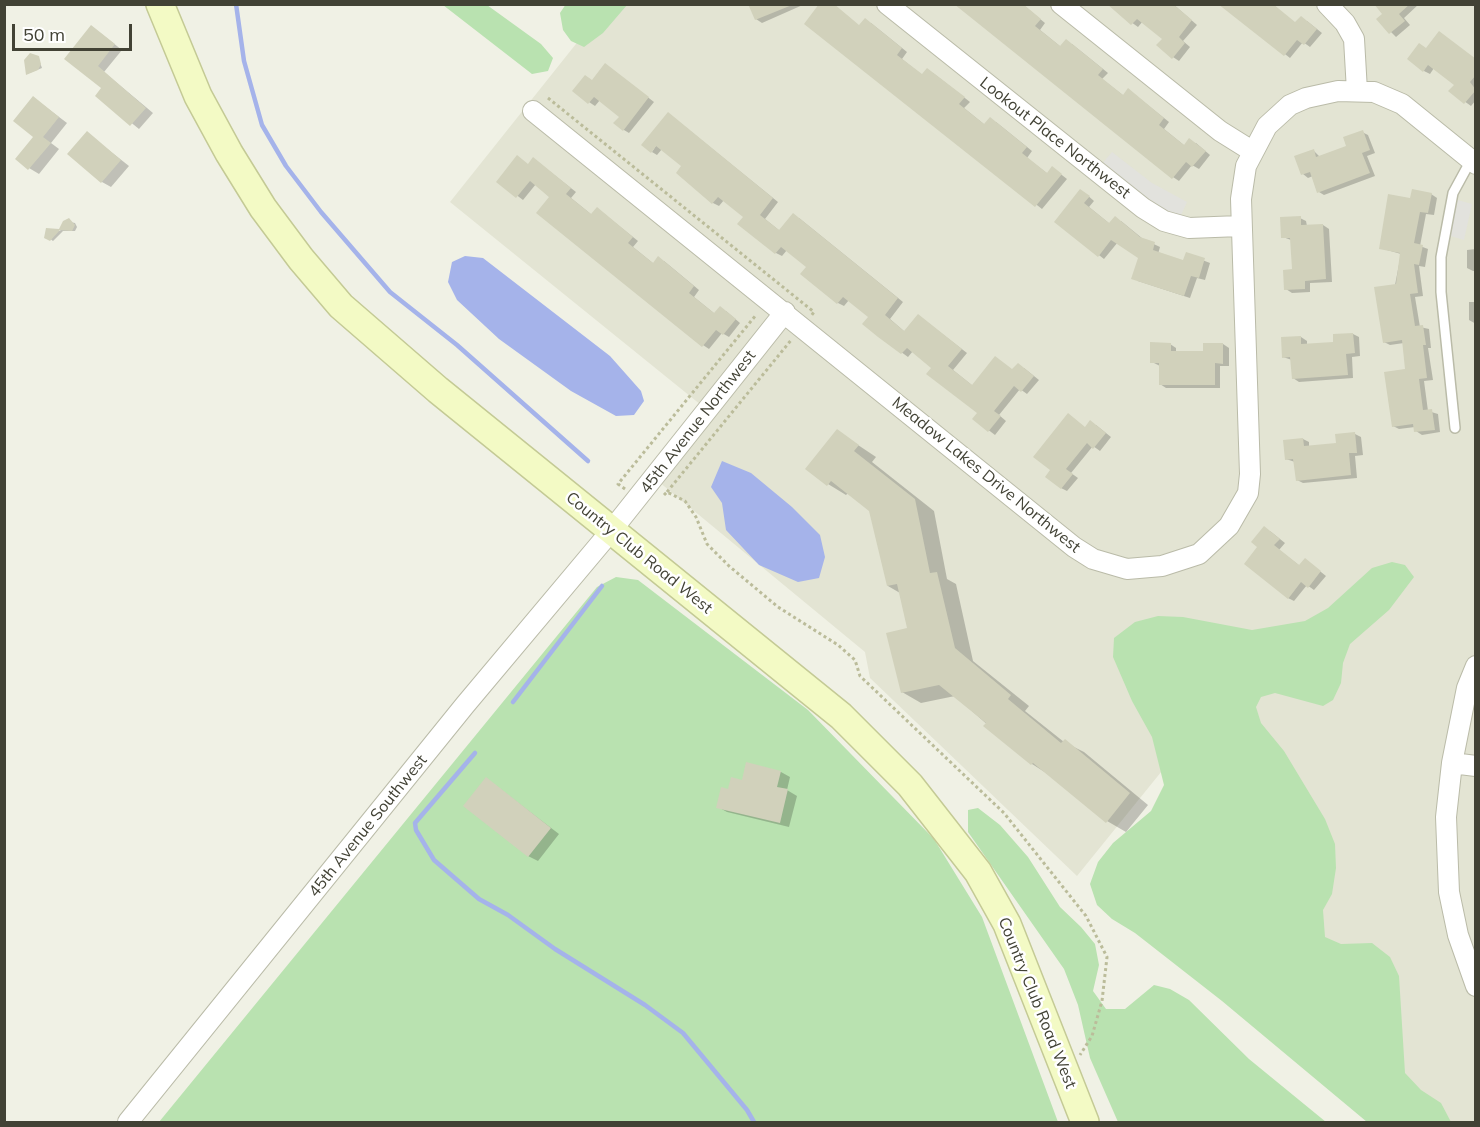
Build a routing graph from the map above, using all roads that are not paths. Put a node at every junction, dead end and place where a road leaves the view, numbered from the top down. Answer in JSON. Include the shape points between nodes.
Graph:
{"nodes":[{"id":1,"x":160,"y":4,"type":"edge"},
{"id":2,"x":887,"y":4,"type":"edge"},
{"id":3,"x":1061,"y":4,"type":"edge"},
{"id":4,"x":1326,"y":4,"type":"edge"},
{"id":5,"x":1357,"y":91,"type":"junction"},
{"id":6,"x":541,"y":105,"type":"road end"},
{"id":7,"x":1252,"y":151,"type":"junction"},
{"id":8,"x":1473,"y":162,"type":"edge"},
{"id":9,"x":1240,"y":226,"type":"junction"},
{"id":10,"x":785,"y":312,"type":"junction"},
{"id":11,"x":1455,"y":428,"type":"dead end"},
{"id":12,"x":611,"y":531,"type":"junction"},
{"id":13,"x":1476,"y":666,"type":"edge"},
{"id":14,"x":1452,"y":763,"type":"junction"},
{"id":15,"x":1476,"y":766,"type":"edge"},
{"id":16,"x":1476,"y":986,"type":"edge"},
{"id":17,"x":128,"y":1122,"type":"edge"},
{"id":18,"x":1086,"y":1122,"type":"edge"}],
"edges":[{"from":1,"to":12,"type":"main road","name":"Country Club Road West","via":[[198,96],[229,153],[263,208],[341,306]]},
{"from":2,"to":9,"type":"street","name":"Lookout Place Northwest","via":[[1164,221],[1189,228]]},
{"from":3,"to":7,"type":"street","via":[[1221,131]]},
{"from":4,"to":5,"type":"street","via":[[1346,22],[1354,39]]},
{"from":5,"to":7,"type":"street","name":"Meadow Lakes Drive Northwest","via":[[1323,93],[1290,105],[1267,126]]},
{"from":5,"to":8,"type":"street","name":"Meadow Lakes Drive Northwest","via":[[1388,96],[1402,104]]},
{"from":6,"to":10,"type":"street","name":"Meadow Lakes Drive Northwest"},
{"from":7,"to":9,"type":"street","name":"Meadow Lakes Drive Northwest","via":[[1244,179]]},
{"from":8,"to":11,"type":"lane","via":[[1453,193],[1441,257]]},
{"from":9,"to":10,"type":"street","name":"Meadow Lakes Drive Northwest","via":[[1248,493],[1229,526],[1214,542],[1199,554],[1162,566],[1144,569],[1107,565],[1074,547]]},
{"from":10,"to":12,"type":"street","name":"45th Avenue Northwest"},
{"from":12,"to":17,"type":"street","name":"45th Avenue Southwest"},
{"from":12,"to":18,"type":"main road","name":"Country Club Road West","via":[[841,717],[910,785],[978,872],[1007,924]]},
{"from":13,"to":14,"type":"street","via":[[1467,688]]},
{"from":14,"to":15,"type":"street"},
{"from":14,"to":16,"type":"street","via":[[1446,818],[1449,892],[1458,935]]}]}
